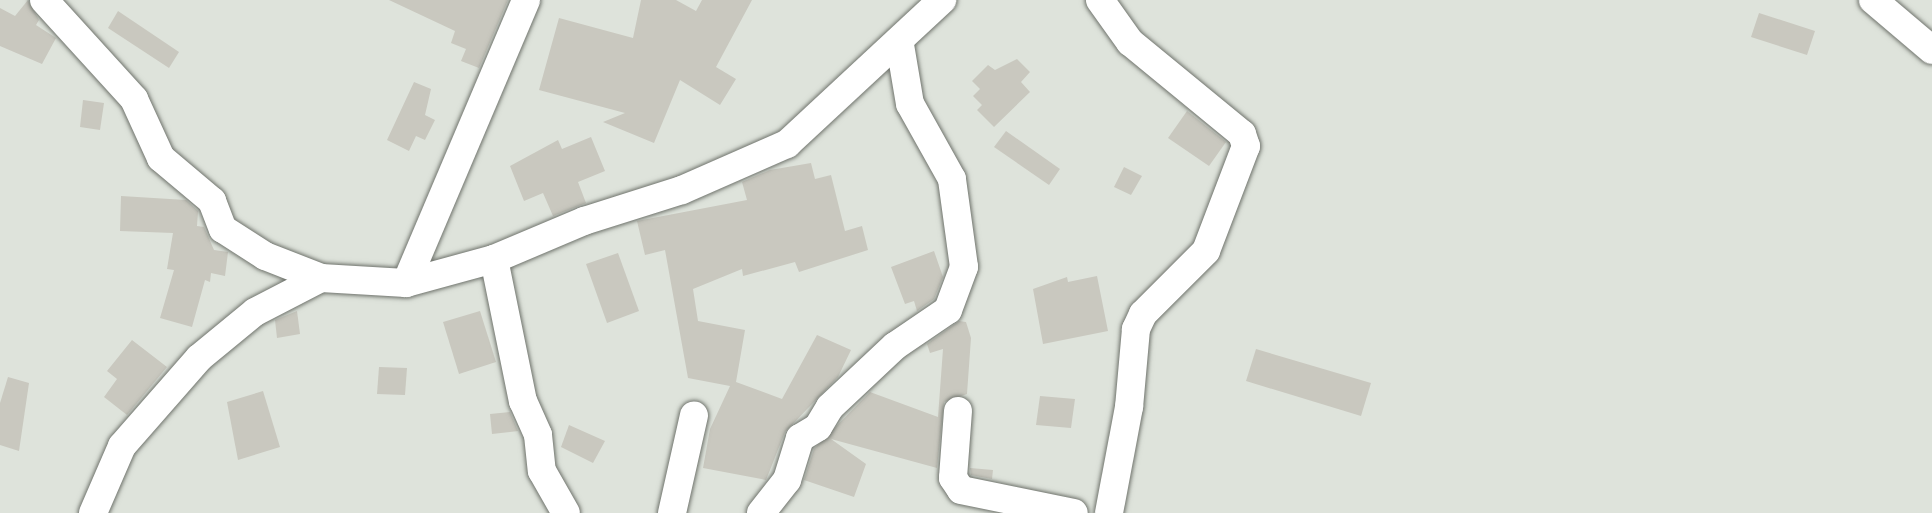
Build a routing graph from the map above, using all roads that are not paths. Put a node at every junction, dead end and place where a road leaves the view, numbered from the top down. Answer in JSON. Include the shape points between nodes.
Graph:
{"nodes":[{"id":1,"x":44,"y":0,"type":"edge"},
{"id":2,"x":526,"y":0,"type":"edge"},
{"id":3,"x":942,"y":0,"type":"edge"},
{"id":4,"x":1100,"y":0,"type":"edge"},
{"id":5,"x":1873,"y":0,"type":"edge"},
{"id":6,"x":900,"y":45,"type":"junction"},
{"id":7,"x":1932,"y":50,"type":"edge"},
{"id":8,"x":494,"y":260,"type":"junction"},
{"id":9,"x":321,"y":278,"type":"junction"},
{"id":10,"x":406,"y":283,"type":"junction"},
{"id":11,"x":958,"y":411,"type":"dead end"},
{"id":12,"x":694,"y":415,"type":"dead end"},
{"id":13,"x":93,"y":513,"type":"edge"},
{"id":14,"x":566,"y":513,"type":"edge"},
{"id":15,"x":672,"y":513,"type":"edge"},
{"id":16,"x":761,"y":513,"type":"edge"},
{"id":17,"x":1074,"y":513,"type":"edge"},
{"id":18,"x":1108,"y":513,"type":"edge"}],
"edges":[{"from":1,"to":9,"type":"street","via":[[134,99],[161,158],[212,201],[223,229],[265,256]]},
{"from":2,"to":10,"type":"street"},
{"from":3,"to":6,"type":"street"},
{"from":4,"to":18,"type":"street","via":[[1131,42],[1242,134],[1246,146],[1206,251],[1143,314],[1137,329],[1129,407]]},
{"from":5,"to":7,"type":"street"},
{"from":6,"to":8,"type":"street","via":[[787,144],[682,190],[584,221]]},
{"from":6,"to":16,"type":"street","via":[[910,104],[952,179],[964,267],[948,310],[895,346],[830,406],[818,427],[800,438],[787,480]]},
{"from":8,"to":10,"type":"street"},
{"from":8,"to":14,"type":"street","via":[[523,402],[538,435],[542,471]]},
{"from":9,"to":10,"type":"street"},
{"from":9,"to":13,"type":"street","via":[[255,312],[199,358],[122,446]]},
{"from":11,"to":17,"type":"street","via":[[953,478],[961,490]]},
{"from":12,"to":15,"type":"street"}]}
